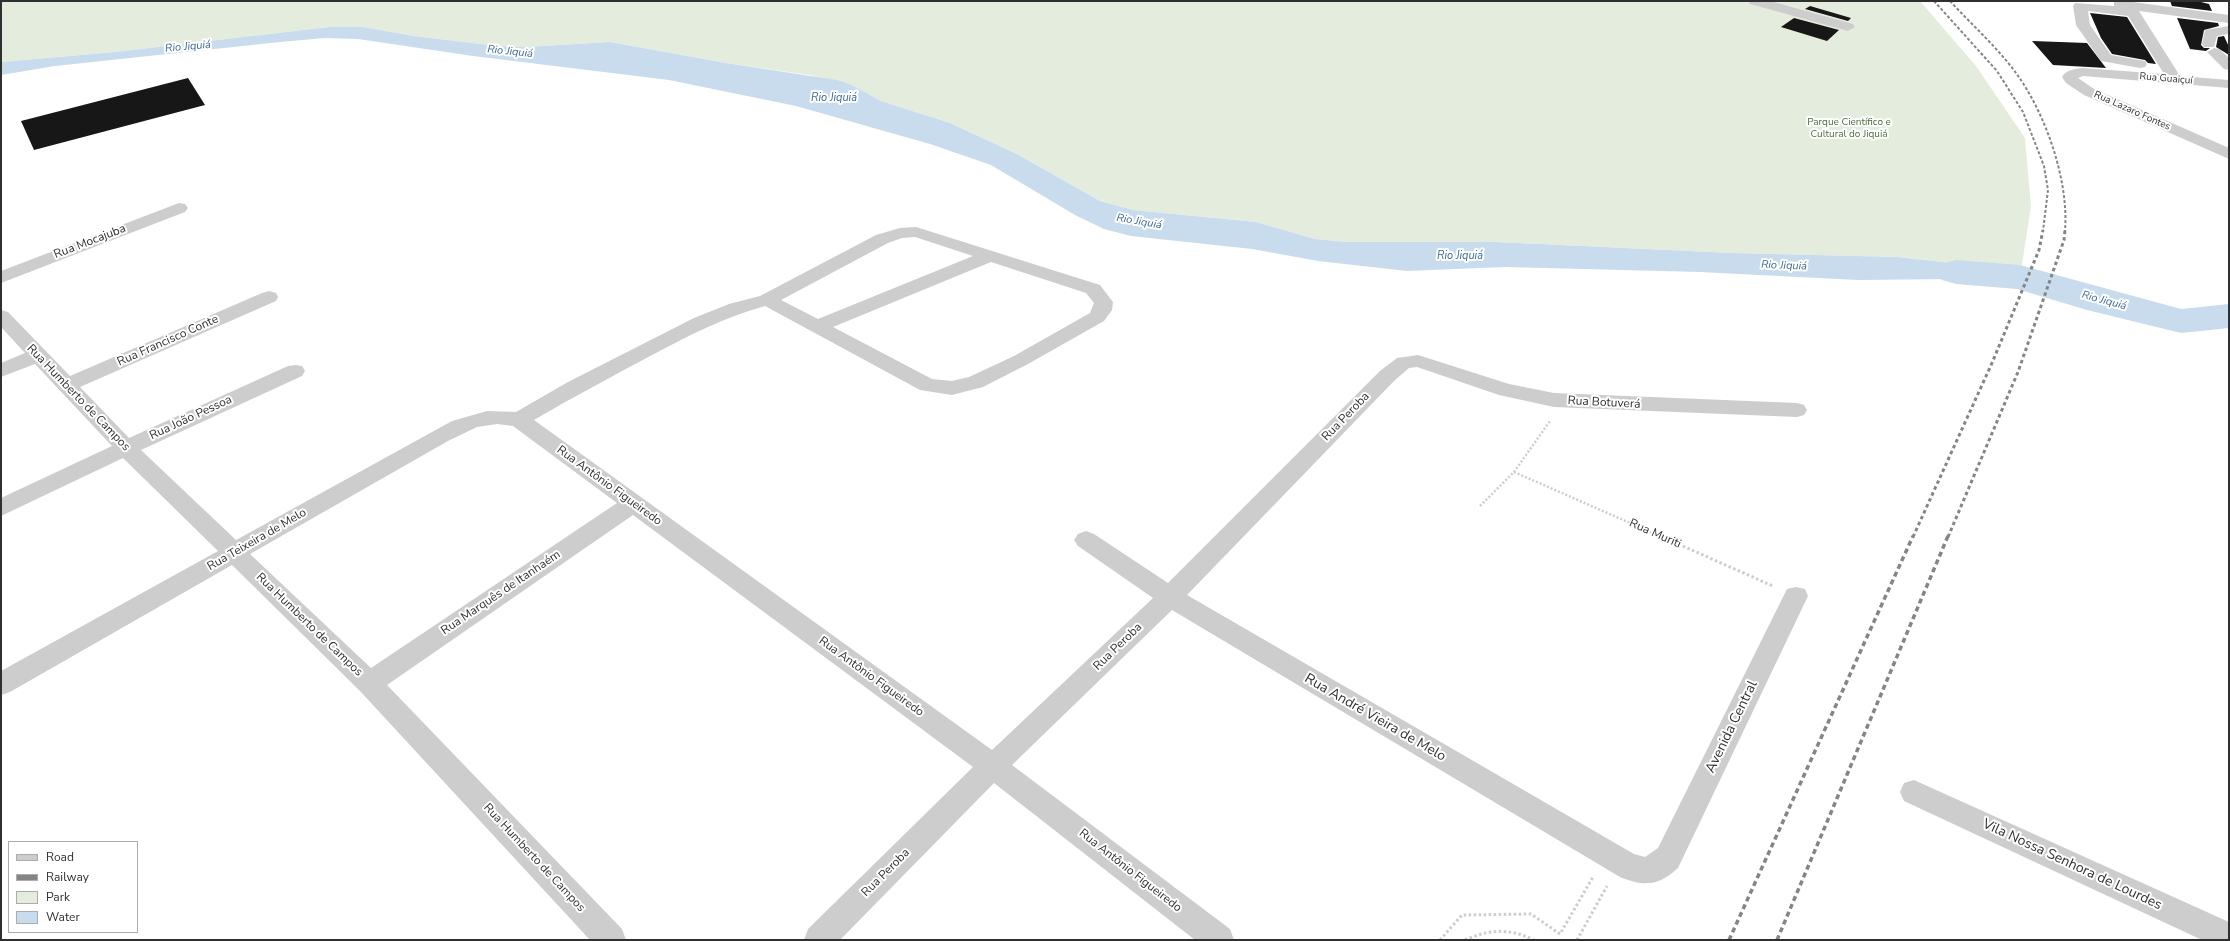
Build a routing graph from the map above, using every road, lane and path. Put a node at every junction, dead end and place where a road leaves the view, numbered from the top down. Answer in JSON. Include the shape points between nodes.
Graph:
{"nodes":[{"id":1,"x":1755,"y":1,"type":"edge"},
{"id":2,"x":2099,"y":1,"type":"edge"},
{"id":3,"x":2229,"y":19,"type":"edge"},
{"id":4,"x":1848,"y":27,"type":"dead end"},
{"id":5,"x":2229,"y":30,"type":"edge"},
{"id":6,"x":2229,"y":66,"type":"edge"},
{"id":7,"x":2102,"y":74,"type":"joint"},
{"id":8,"x":2172,"y":74,"type":"junction"},
{"id":9,"x":2229,"y":84,"type":"edge"},
{"id":10,"x":2224,"y":149,"type":"edge"},
{"id":11,"x":179,"y":208,"type":"dead end"},
{"id":12,"x":991,"y":256,"type":"junction"},
{"id":13,"x":1,"y":277,"type":"edge"},
{"id":14,"x":269,"y":297,"type":"dead end"},
{"id":15,"x":768,"y":300,"type":"junction"},
{"id":16,"x":1,"y":316,"type":"edge"},
{"id":17,"x":818,"y":326,"type":"junction"},
{"id":18,"x":38,"y":355,"type":"junction"},
{"id":19,"x":1418,"y":361,"type":"joint"},
{"id":20,"x":295,"y":370,"type":"dead end"},
{"id":21,"x":1,"y":371,"type":"edge"},
{"id":22,"x":67,"y":385,"type":"junction"},
{"id":23,"x":1554,"y":400,"type":"junction"},
{"id":24,"x":1796,"y":410,"type":"dead end"},
{"id":25,"x":519,"y":420,"type":"junction"},
{"id":26,"x":126,"y":448,"type":"junction"},
{"id":27,"x":1514,"y":472,"type":"junction"},
{"id":28,"x":633,"y":504,"type":"junction"},
{"id":29,"x":1480,"y":506,"type":"dead end"},
{"id":30,"x":1,"y":508,"type":"edge"},
{"id":31,"x":1086,"y":540,"type":"dead end"},
{"id":32,"x":235,"y":552,"type":"junction"},
{"id":33,"x":1796,"y":596,"type":"joint"},
{"id":34,"x":1170,"y":597,"type":"junction"},
{"id":35,"x":369,"y":682,"type":"junction"},
{"id":36,"x":1,"y":684,"type":"edge"},
{"id":37,"x":993,"y":766,"type":"junction"},
{"id":38,"x":1914,"y":792,"type":"dead end"},
{"id":39,"x":1607,"y":854,"type":"junction"},
{"id":40,"x":1668,"y":858,"type":"joint"},
{"id":41,"x":1593,"y":877,"type":"junction"},
{"id":42,"x":2229,"y":937,"type":"edge"},
{"id":43,"x":611,"y":940,"type":"edge"},
{"id":44,"x":819,"y":940,"type":"edge"},
{"id":45,"x":1220,"y":940,"type":"edge"},
{"id":46,"x":1440,"y":940,"type":"edge"},
{"id":47,"x":1465,"y":940,"type":"edge"},
{"id":48,"x":1534,"y":940,"type":"edge"},
{"id":49,"x":1577,"y":940,"type":"edge"}],
"edges":[{"from":1,"to":4,"type":"street"},
{"from":2,"to":3,"type":"street"},
{"from":5,"to":6,"type":"street","via":[[2210,33],[2212,48]]},
{"from":7,"to":8,"type":"street","name":"Rua Guaiçuí"},
{"from":7,"to":10,"type":"street","name":"Rua Lazaro Fontes","via":[[2083,72],[2069,77],[2089,92]]},
{"from":8,"to":8,"type":"street","via":[[2133,12],[2080,6],[2083,25],[2106,58]]},
{"from":8,"to":9,"type":"street","name":"Rua Guaiçuí"},
{"from":11,"to":13,"type":"street","name":"Rua Mocajuba"},
{"from":12,"to":15,"type":"street","via":[[916,232],[900,233],[882,239]]},
{"from":12,"to":17,"type":"street"},
{"from":12,"to":17,"type":"street","via":[[1093,289],[1104,302],[1102,310],[1097,317],[1021,360],[976,382],[952,388],[927,385]]},
{"from":14,"to":22,"type":"street","name":"Rua Francisco Conte"},
{"from":15,"to":17,"type":"street"},
{"from":15,"to":25,"type":"street","via":[[736,308],[701,322],[575,387]]},
{"from":16,"to":18,"type":"street","name":"Rua Humberto de Campos"},
{"from":18,"to":21,"type":"street"},
{"from":18,"to":22,"type":"street","name":"Rua Humberto de Campos"},
{"from":19,"to":23,"type":"street","name":"Rua Botuverá","via":[[1506,390]]},
{"from":19,"to":34,"type":"street","name":"Rua Peroba","via":[[1404,362],[1387,376]]},
{"from":20,"to":26,"type":"street","name":"Rua João Pessoa"},
{"from":22,"to":26,"type":"street","name":"Rua Humberto de Campos"},
{"from":23,"to":24,"type":"street","name":"Rua Botuverá"},
{"from":23,"to":27,"type":"path","via":[[1549,425]]},
{"from":25,"to":28,"type":"street","name":"Rua Antônio Figueiredo"},
{"from":25,"to":32,"type":"street","name":"Rua Teixeira de Melo","via":[[489,416],[460,425]]},
{"from":26,"to":30,"type":"street","name":"Rua João Pessoa"},
{"from":26,"to":32,"type":"street","name":"Rua Humberto de Campos"},
{"from":27,"to":29,"type":"path"},
{"from":27,"to":33,"type":"path","name":"Rua Muriti"},
{"from":28,"to":35,"type":"street","name":"Rua Marquês de Itanhaém"},
{"from":28,"to":37,"type":"street","name":"Rua Antônio Figueiredo"},
{"from":31,"to":34,"type":"street","name":"Rua André Vieira de Melo"},
{"from":32,"to":35,"type":"street","name":"Rua Humberto de Campos"},
{"from":32,"to":36,"type":"street","name":"Rua Teixeira de Melo"},
{"from":33,"to":40,"type":"street","name":"Avenida Central"},
{"from":34,"to":37,"type":"street","name":"Rua Peroba"},
{"from":34,"to":39,"type":"street","name":"Rua André Vieira de Melo"},
{"from":35,"to":43,"type":"street","name":"Rua Humberto de Campos"},
{"from":37,"to":44,"type":"street","name":"Rua Peroba"},
{"from":37,"to":45,"type":"street","name":"Rua Antônio Figueiredo"},
{"from":38,"to":42,"type":"street","name":"Vila Nossa Senhora de Lourdes"},
{"from":39,"to":40,"type":"street","name":"Rua André Vieira de Melo","via":[[1636,871],[1644,872],[1660,867]]},
{"from":39,"to":41,"type":"path"},
{"from":41,"to":46,"type":"path","via":[[1560,934],[1531,914],[1462,915]]},
{"from":41,"to":49,"type":"path","via":[[1607,885]]},
{"from":47,"to":48,"type":"path","via":[[1486,931],[1516,931]]}]}
